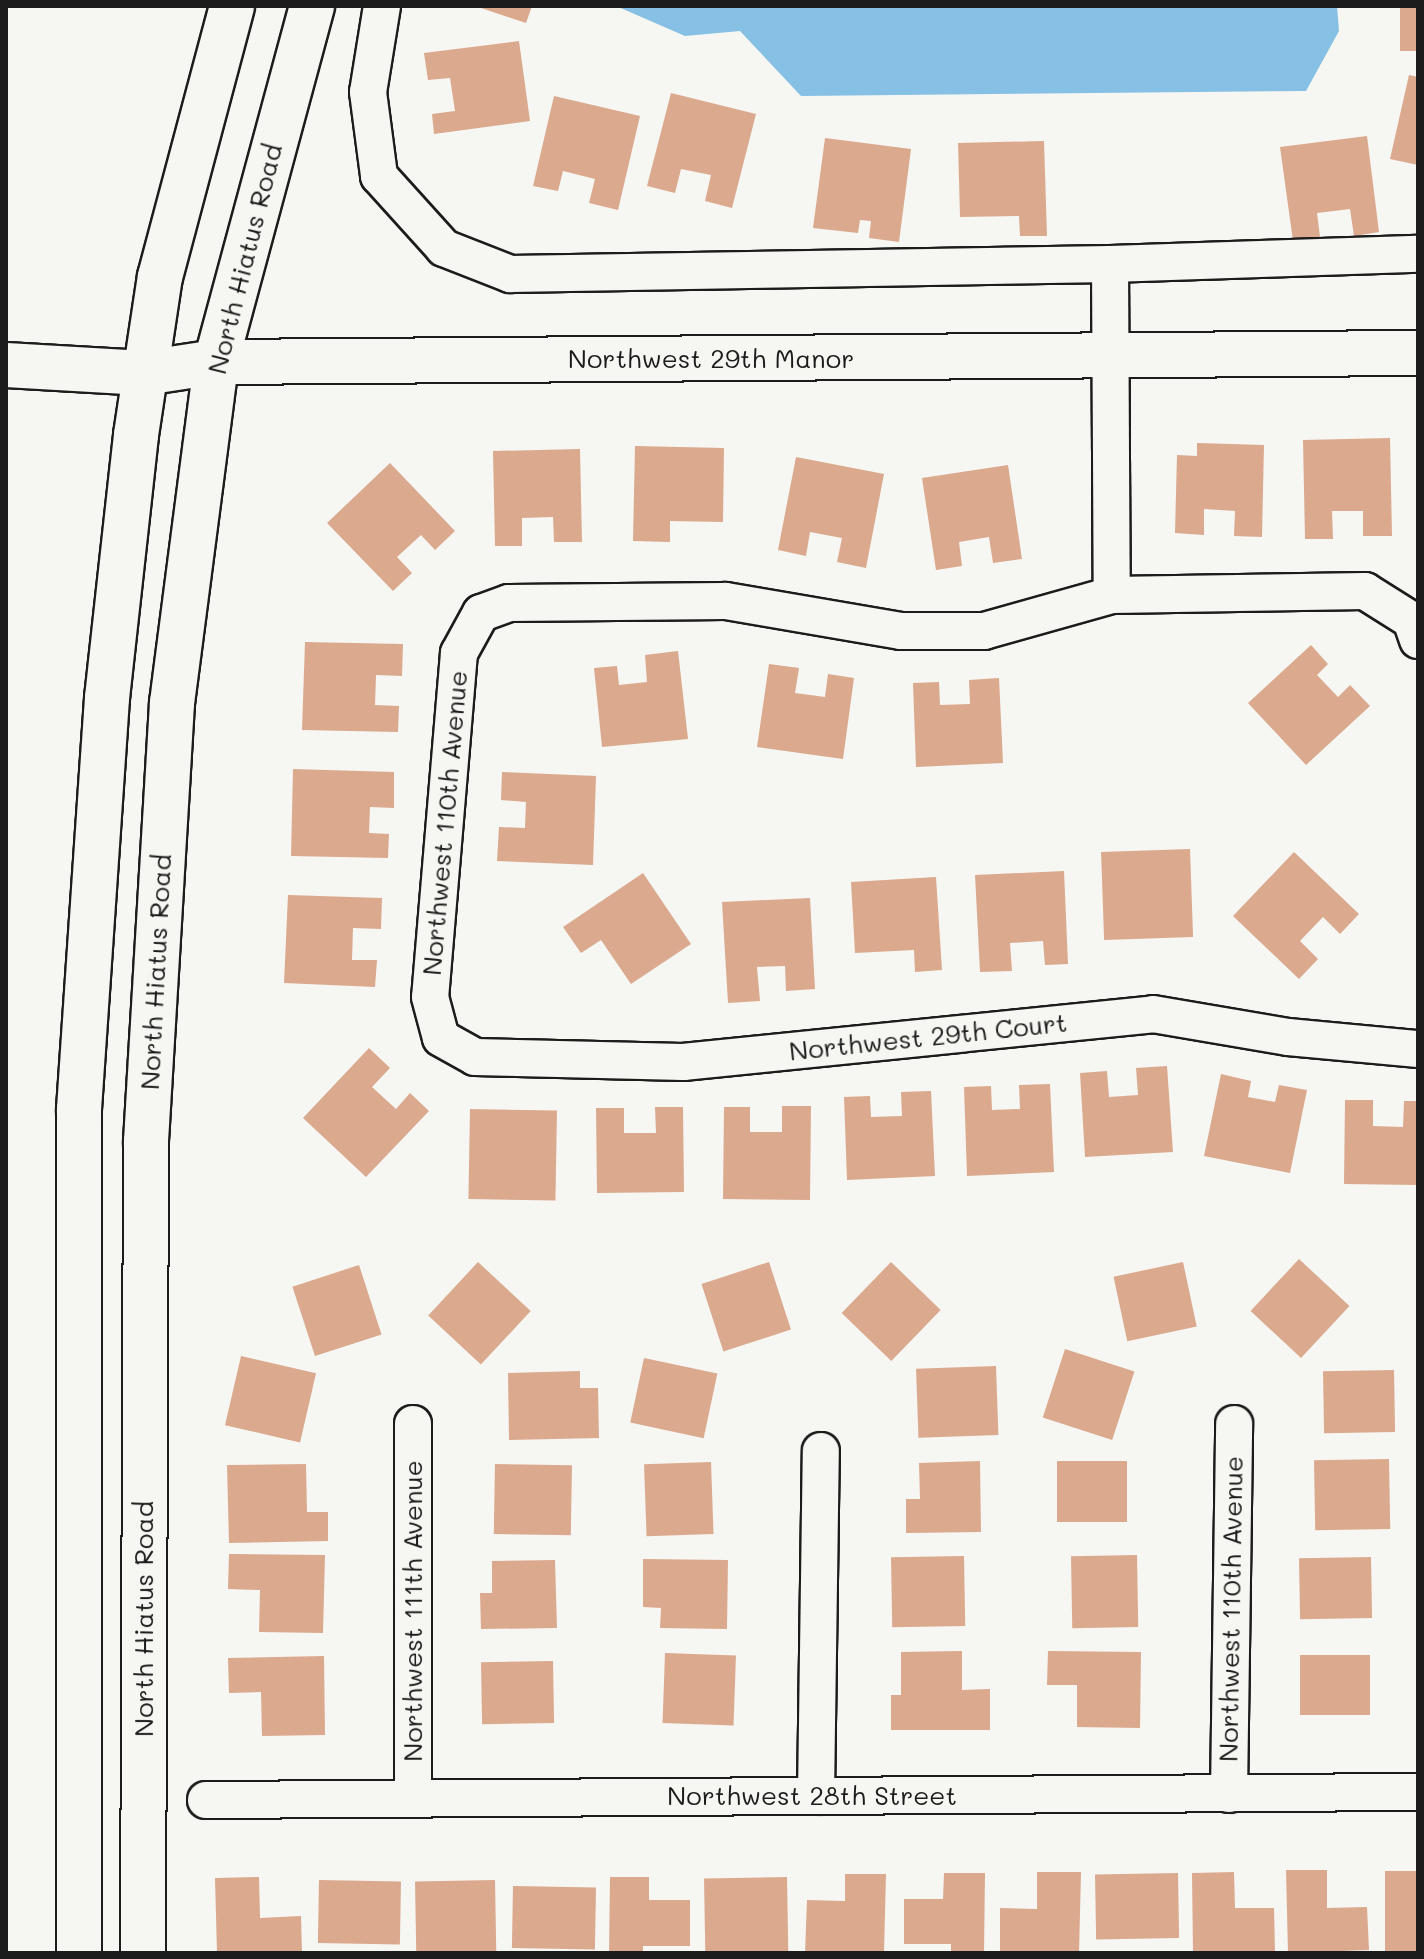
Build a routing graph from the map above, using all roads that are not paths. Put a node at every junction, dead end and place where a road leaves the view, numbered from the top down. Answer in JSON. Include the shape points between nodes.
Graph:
{"nodes":[{"id":1,"x":232,"y":6,"type":"edge"},
{"id":2,"x":312,"y":6,"type":"edge"},
{"id":3,"x":382,"y":6,"type":"edge"},
{"id":4,"x":1418,"y":254,"type":"edge"},
{"id":5,"x":1110,"y":264,"type":"junction"},
{"id":6,"x":1418,"y":353,"type":"edge"},
{"id":7,"x":1112,"y":356,"type":"junction"},
{"id":8,"x":216,"y":362,"type":"junction"},
{"id":9,"x":6,"y":365,"type":"edge"},
{"id":10,"x":144,"y":373,"type":"junction"},
{"id":11,"x":1112,"y":595,"type":"junction"},
{"id":12,"x":1414,"y":630,"type":"edge"},
{"id":13,"x":441,"y":1038,"type":"joint"},
{"id":14,"x":1418,"y":1049,"type":"edge"},
{"id":15,"x":413,"y":1424,"type":"dead end"},
{"id":16,"x":1234,"y":1424,"type":"dead end"},
{"id":17,"x":821,"y":1451,"type":"dead end"},
{"id":18,"x":1418,"y":1792,"type":"edge"},
{"id":19,"x":1229,"y":1794,"type":"junction"},
{"id":20,"x":816,"y":1796,"type":"junction"},
{"id":21,"x":413,"y":1799,"type":"junction"},
{"id":22,"x":206,"y":1800,"type":"dead end"},
{"id":23,"x":79,"y":1953,"type":"edge"},
{"id":24,"x":143,"y":1953,"type":"edge"}],
"edges":[{"from":1,"to":10,"type":"main road","via":[[160,277]]},
{"from":2,"to":8,"type":"main road","name":"North Hiatus Road"},
{"from":3,"to":5,"type":"street","via":[[368,92],[379,176],[444,248],[510,274]]},
{"from":4,"to":5,"type":"street"},
{"from":5,"to":7,"type":"street"},
{"from":6,"to":7,"type":"main road","name":"Northwest 29th Manor"},
{"from":7,"to":8,"type":"main road","name":"Northwest 29th Manor"},
{"from":7,"to":11,"type":"street"},
{"from":8,"to":10,"type":"main road","name":"Northwest 29th Manor"},
{"from":8,"to":24,"type":"main road","name":"North Hiatus Road","via":[[172,703],[146,1141]]},
{"from":9,"to":10,"type":"main road","name":"Northwest 29th Manor"},
{"from":10,"to":23,"type":"main road","via":[[107,698],[79,1109]]},
{"from":11,"to":12,"type":"street","via":[[1365,591]]},
{"from":11,"to":13,"type":"street","name":"Northwest 110th Avenue","via":[[984,631],[901,631],[725,601],[509,603],[481,613],[459,653],[430,997]]},
{"from":13,"to":14,"type":"street","name":"Northwest 29th Court","via":[[475,1057],[683,1062],[1153,1014],[1288,1037]]},
{"from":15,"to":21,"type":"street","name":"Northwest 111th Avenue"},
{"from":16,"to":19,"type":"street","name":"Northwest 110th Avenue"},
{"from":17,"to":20,"type":"street"},
{"from":18,"to":19,"type":"street","name":"Northwest 28th Street"},
{"from":19,"to":20,"type":"street","name":"Northwest 28th Street"},
{"from":20,"to":21,"type":"street","name":"Northwest 28th Street"},
{"from":21,"to":22,"type":"street","name":"Northwest 28th Street"}]}
